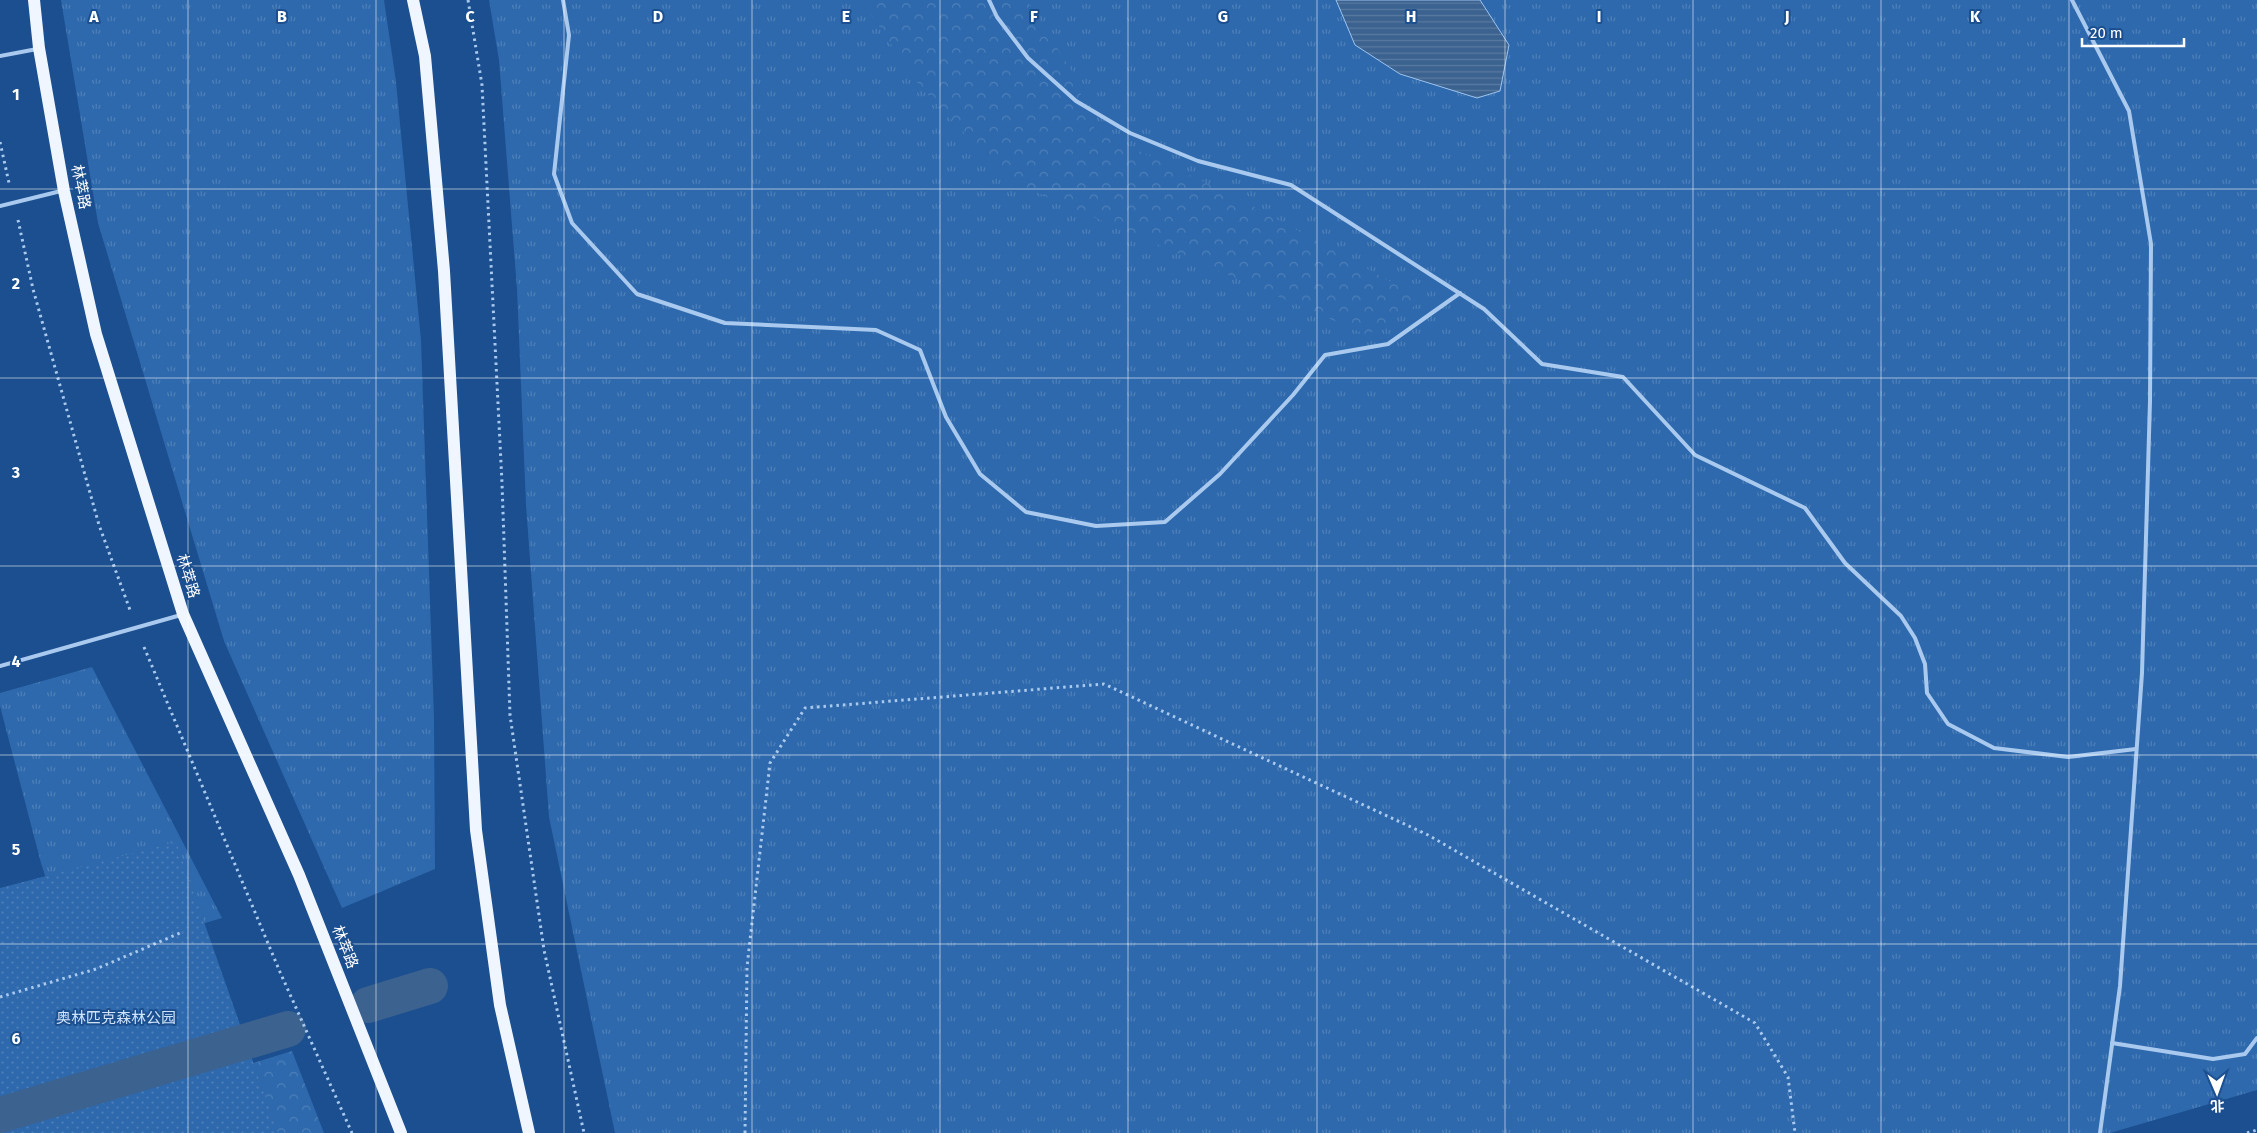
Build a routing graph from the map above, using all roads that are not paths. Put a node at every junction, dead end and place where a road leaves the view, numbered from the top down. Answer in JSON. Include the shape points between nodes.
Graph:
{"nodes":[{"id":1,"x":34,"y":0,"type":"edge"},
{"id":2,"x":413,"y":0,"type":"edge"},
{"id":3,"x":563,"y":0,"type":"edge"},
{"id":4,"x":990,"y":0,"type":"edge"},
{"id":5,"x":2072,"y":0,"type":"edge"},
{"id":6,"x":39,"y":48,"type":"junction"},
{"id":7,"x":0,"y":56,"type":"edge"},
{"id":8,"x":64,"y":191,"type":"junction"},
{"id":9,"x":0,"y":206,"type":"edge"},
{"id":10,"x":1460,"y":293,"type":"junction"},
{"id":11,"x":183,"y":614,"type":"junction"},
{"id":12,"x":0,"y":666,"type":"edge"},
{"id":13,"x":2136,"y":749,"type":"junction"},
{"id":14,"x":2257,"y":1038,"type":"edge"},
{"id":15,"x":2112,"y":1043,"type":"junction"},
{"id":16,"x":401,"y":1133,"type":"edge"},
{"id":17,"x":529,"y":1133,"type":"edge"},
{"id":18,"x":2100,"y":1133,"type":"edge"}],
"edges":[{"from":1,"to":6,"type":"main road","name":"林萃路"},
{"from":2,"to":17,"type":"main road","via":[[425,56],[444,271],[476,830],[500,1005]]},
{"from":3,"to":10,"type":"lane","via":[[569,35],[554,174],[572,223],[637,294],[725,323],[876,330],[920,350],[946,417],[980,474],[1026,512],[1096,526],[1165,522],[1220,474],[1325,355],[1388,344]]},
{"from":4,"to":10,"type":"lane","via":[[997,17],[1028,58],[1076,101],[1130,133],[1198,161],[1291,184]]},
{"from":5,"to":13,"type":"lane","via":[[2129,111],[2151,244],[2149,440],[2142,673]]},
{"from":6,"to":7,"type":"lane"},
{"from":6,"to":8,"type":"main road","name":"林萃路"},
{"from":8,"to":9,"type":"lane"},
{"from":8,"to":11,"type":"main road","name":"林萃路","via":[[96,334]]},
{"from":10,"to":13,"type":"lane","via":[[1484,310],[1542,364],[1623,377],[1695,455],[1805,508],[1845,563],[1901,616],[1916,638],[1925,664],[1927,692],[1948,724],[1994,748],[2068,758]]},
{"from":11,"to":12,"type":"lane"},
{"from":11,"to":16,"type":"main road","name":"林萃路","via":[[299,875]]},
{"from":13,"to":15,"type":"lane","via":[[2120,986]]},
{"from":14,"to":15,"type":"lane","via":[[2245,1054],[2213,1059]]},
{"from":15,"to":18,"type":"lane"}]}
